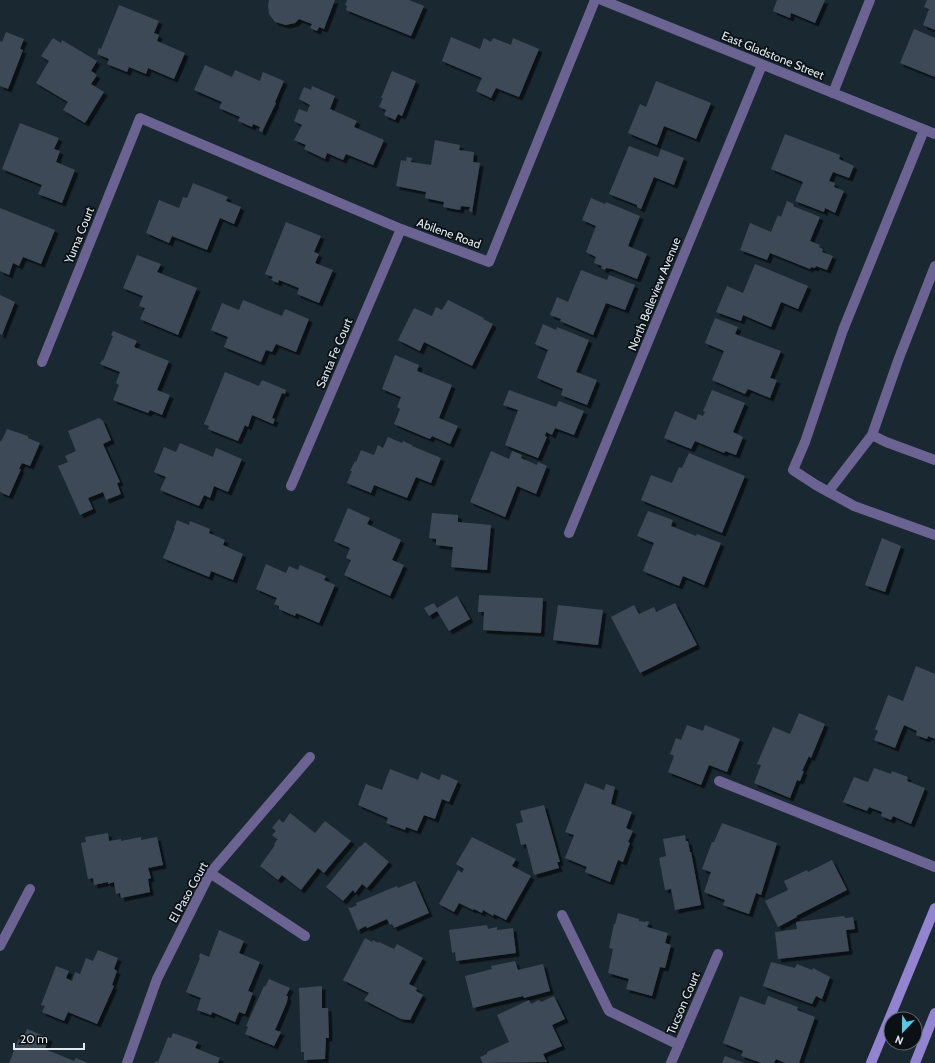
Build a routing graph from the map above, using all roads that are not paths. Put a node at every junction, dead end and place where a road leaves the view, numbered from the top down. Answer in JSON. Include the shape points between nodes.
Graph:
{"nodes":[{"id":1,"x":595,"y":0,"type":"edge"},
{"id":2,"x":602,"y":0,"type":"edge"},
{"id":3,"x":870,"y":0,"type":"edge"},
{"id":4,"x":762,"y":65,"type":"junction"},
{"id":5,"x":834,"y":93,"type":"junction"},
{"id":6,"x":140,"y":118,"type":"joint"},
{"id":7,"x":924,"y":130,"type":"junction"},
{"id":8,"x":935,"y":134,"type":"edge"},
{"id":9,"x":401,"y":229,"type":"junction"},
{"id":10,"x":935,"y":266,"type":"edge"},
{"id":11,"x":42,"y":362,"type":"dead end"},
{"id":12,"x":872,"y":434,"type":"junction"},
{"id":13,"x":935,"y":460,"type":"edge"},
{"id":14,"x":291,"y":486,"type":"dead end"},
{"id":15,"x":828,"y":492,"type":"junction"},
{"id":16,"x":569,"y":533,"type":"dead end"},
{"id":17,"x":935,"y":535,"type":"edge"},
{"id":18,"x":310,"y":757,"type":"dead end"},
{"id":19,"x":719,"y":781,"type":"dead end"},
{"id":20,"x":935,"y":867,"type":"edge"},
{"id":21,"x":210,"y":873,"type":"junction"},
{"id":22,"x":30,"y":889,"type":"dead end"},
{"id":23,"x":935,"y":908,"type":"edge"},
{"id":24,"x":562,"y":915,"type":"dead end"},
{"id":25,"x":305,"y":936,"type":"dead end"},
{"id":26,"x":0,"y":946,"type":"edge"},
{"id":27,"x":718,"y":954,"type":"dead end"},
{"id":28,"x":935,"y":1012,"type":"edge"},
{"id":29,"x":679,"y":1045,"type":"junction"},
{"id":30,"x":127,"y":1063,"type":"edge"},
{"id":31,"x":671,"y":1063,"type":"edge"},
{"id":32,"x":871,"y":1063,"type":"edge"},
{"id":33,"x":915,"y":1063,"type":"edge"}],
"edges":[{"from":1,"to":9,"type":"street","name":"Abilene Road","via":[[489,262]]},
{"from":2,"to":4,"type":"street","name":"East Gladstone Street"},
{"from":3,"to":5,"type":"street"},
{"from":4,"to":5,"type":"street","name":"East Gladstone Street"},
{"from":4,"to":16,"type":"street","name":"North Belleview Avenue"},
{"from":5,"to":7,"type":"street","name":"East Gladstone Street"},
{"from":6,"to":9,"type":"street","name":"Abilene Road"},
{"from":6,"to":11,"type":"street","name":"Yuma Court"},
{"from":7,"to":8,"type":"street","name":"East Gladstone Street"},
{"from":7,"to":15,"type":"street","via":[[843,330],[793,470]]},
{"from":9,"to":14,"type":"street","name":"Santa Fe Court"},
{"from":10,"to":12,"type":"street"},
{"from":12,"to":13,"type":"street","via":[[886,442]]},
{"from":12,"to":15,"type":"street"},
{"from":15,"to":17,"type":"street","via":[[854,506]]},
{"from":18,"to":21,"type":"street","name":"El Paso Court"},
{"from":19,"to":20,"type":"street"},
{"from":21,"to":25,"type":"street"},
{"from":21,"to":30,"type":"street","name":"El Paso Court","via":[[157,980]]},
{"from":22,"to":26,"type":"street"},
{"from":23,"to":32,"type":"main road"},
{"from":24,"to":29,"type":"street","via":[[609,1011]]},
{"from":27,"to":29,"type":"street","name":"Tucson Court"},
{"from":28,"to":33,"type":"main road"},
{"from":29,"to":31,"type":"street","name":"Tucson Court"}]}
